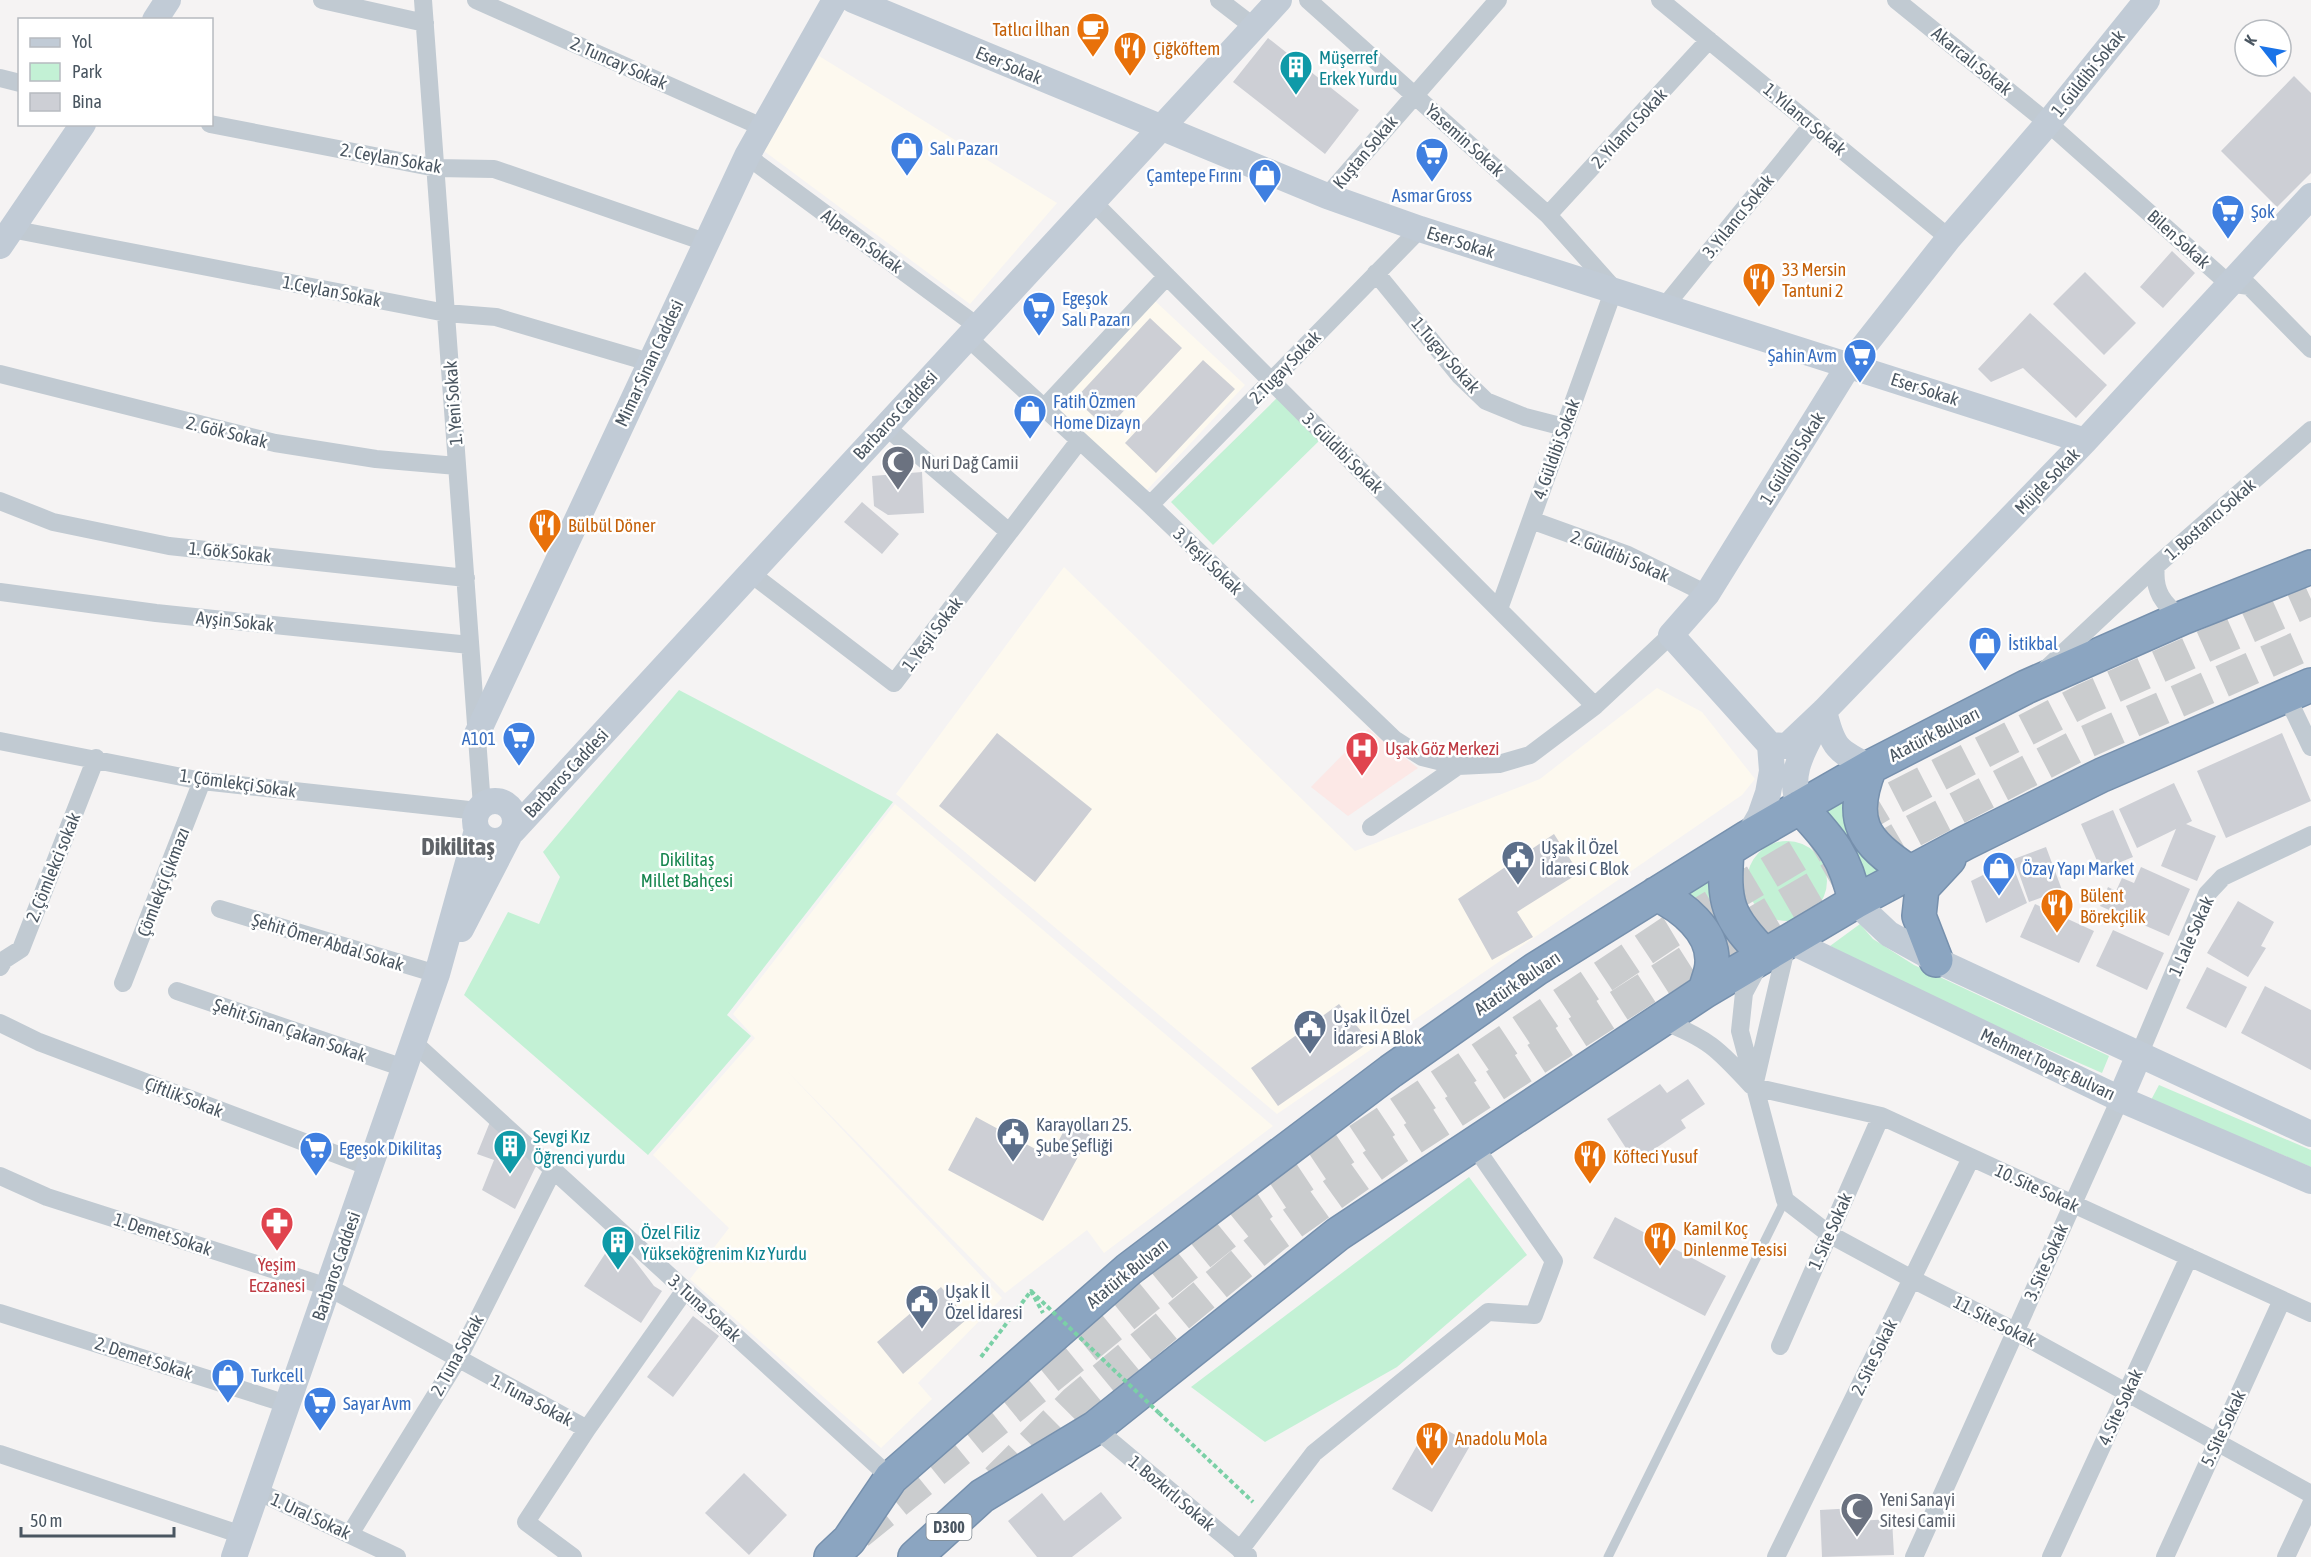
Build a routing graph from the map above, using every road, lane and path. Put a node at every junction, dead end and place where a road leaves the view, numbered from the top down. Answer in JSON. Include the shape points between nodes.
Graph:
{"nodes":[{"id":1,"x":168,"y":0,"type":"edge"},
{"id":2,"x":322,"y":0,"type":"edge"},
{"id":3,"x":423,"y":0,"type":"edge"},
{"id":4,"x":476,"y":0,"type":"edge"},
{"id":5,"x":835,"y":0,"type":"edge"},
{"id":6,"x":853,"y":0,"type":"edge"},
{"id":7,"x":1219,"y":0,"type":"edge"},
{"id":8,"x":1279,"y":0,"type":"edge"},
{"id":9,"x":1308,"y":0,"type":"edge"},
{"id":10,"x":1498,"y":0,"type":"edge"},
{"id":11,"x":1660,"y":0,"type":"edge"},
{"id":12,"x":1896,"y":0,"type":"edge"},
{"id":13,"x":2147,"y":0,"type":"edge"},
{"id":14,"x":155,"y":18,"type":"edge"},
{"id":15,"x":425,"y":23,"type":"junction"},
{"id":16,"x":1254,"y":27,"type":"junction"},
{"id":17,"x":1709,"y":40,"type":"junction"},
{"id":18,"x":0,"y":78,"type":"edge"},
{"id":19,"x":18,"y":82,"type":"edge"},
{"id":20,"x":1414,"y":94,"type":"junction"},
{"id":21,"x":2048,"y":123,"type":"junction"},
{"id":22,"x":213,"y":125,"type":"edge"},
{"id":23,"x":1812,"y":125,"type":"junction"},
{"id":24,"x":82,"y":126,"type":"edge"},
{"id":25,"x":762,"y":127,"type":"junction"},
{"id":26,"x":1160,"y":127,"type":"junction"},
{"id":27,"x":747,"y":156,"type":"junction"},
{"id":28,"x":436,"y":168,"type":"junction"},
{"id":29,"x":1327,"y":196,"type":"junction"},
{"id":30,"x":2311,"y":196,"type":"edge"},
{"id":31,"x":1092,"y":201,"type":"junction"},
{"id":32,"x":1548,"y":215,"type":"junction"},
{"id":33,"x":1420,"y":229,"type":"junction"},
{"id":34,"x":6,"y":237,"type":"edge"},
{"id":35,"x":1949,"y":238,"type":"junction"},
{"id":36,"x":705,"y":242,"type":"junction"},
{"id":37,"x":1376,"y":273,"type":"junction"},
{"id":38,"x":1167,"y":276,"type":"junction"},
{"id":39,"x":2228,"y":283,"type":"junction"},
{"id":40,"x":1614,"y":289,"type":"junction"},
{"id":41,"x":1665,"y":306,"type":"junction"},
{"id":42,"x":446,"y":313,"type":"junction"},
{"id":43,"x":972,"y":332,"type":"junction"},
{"id":44,"x":2311,"y":349,"type":"edge"},
{"id":45,"x":650,"y":362,"type":"junction"},
{"id":46,"x":1849,"y":365,"type":"junction"},
{"id":47,"x":0,"y":374,"type":"edge"},
{"id":48,"x":1271,"y":381,"type":"junction"},
{"id":49,"x":1044,"y":408,"type":"junction"},
{"id":50,"x":885,"y":426,"type":"junction"},
{"id":51,"x":1564,"y":428,"type":"junction"},
{"id":52,"x":2311,"y":430,"type":"edge"},
{"id":53,"x":1079,"y":441,"type":"junction"},
{"id":54,"x":2085,"y":441,"type":"junction"},
{"id":55,"x":457,"y":466,"type":"junction"},
{"id":56,"x":0,"y":501,"type":"edge"},
{"id":57,"x":1150,"y":505,"type":"junction"},
{"id":58,"x":1531,"y":520,"type":"junction"},
{"id":59,"x":1009,"y":532,"type":"junction"},
{"id":60,"x":2156,"y":566,"type":"junction"},
{"id":61,"x":2311,"y":567,"type":"edge"},
{"id":62,"x":750,"y":573,"type":"junction"},
{"id":63,"x":466,"y":579,"type":"junction"},
{"id":64,"x":0,"y":592,"type":"edge"},
{"id":65,"x":1707,"y":594,"type":"junction"},
{"id":66,"x":1499,"y":609,"type":"junction"},
{"id":67,"x":2182,"y":618,"type":"junction"},
{"id":68,"x":1671,"y":635,"type":"junction"},
{"id":69,"x":470,"y":645,"type":"junction"},
{"id":70,"x":2026,"y":687,"type":"junction"},
{"id":71,"x":2299,"y":690,"type":"edge"},
{"id":72,"x":1595,"y":706,"type":"junction"},
{"id":73,"x":1824,"y":711,"type":"junction"},
{"id":74,"x":477,"y":734,"type":"junction"},
{"id":75,"x":0,"y":741,"type":"edge"},
{"id":76,"x":1770,"y":745,"type":"junction"},
{"id":77,"x":2311,"y":747,"type":"edge"},
{"id":78,"x":96,"y":758,"type":"junction"},
{"id":79,"x":1458,"y":766,"type":"junction"},
{"id":80,"x":1870,"y":767,"type":"junction"},
{"id":81,"x":202,"y":781,"type":"junction"},
{"id":82,"x":1800,"y":807,"type":"junction"},
{"id":83,"x":479,"y":816,"type":"junction"},
{"id":84,"x":1371,"y":827,"type":"dead end"},
{"id":85,"x":511,"y":834,"type":"junction"},
{"id":86,"x":2311,"y":835,"type":"edge"},
{"id":87,"x":1965,"y":843,"type":"junction"},
{"id":88,"x":1738,"y":844,"type":"junction"},
{"id":89,"x":1909,"y":872,"type":"junction"},
{"id":90,"x":1656,"y":894,"type":"junction"},
{"id":91,"x":1855,"y":902,"type":"junction"},
{"id":92,"x":220,"y":909,"type":"dead end"},
{"id":93,"x":1776,"y":947,"type":"junction"},
{"id":94,"x":1936,"y":960,"type":"junction"},
{"id":95,"x":0,"y":967,"type":"edge"},
{"id":96,"x":437,"y":974,"type":"junction"},
{"id":97,"x":123,"y":983,"type":"dead end"},
{"id":98,"x":1705,"y":991,"type":"junction"},
{"id":99,"x":177,"y":992,"type":"dead end"},
{"id":100,"x":1660,"y":1020,"type":"junction"},
{"id":101,"x":0,"y":1023,"type":"edge"},
{"id":102,"x":413,"y":1042,"type":"junction"},
{"id":103,"x":2139,"y":1055,"type":"junction"},
{"id":104,"x":404,"y":1068,"type":"junction"},
{"id":105,"x":1754,"y":1087,"type":"junction"},
{"id":106,"x":2120,"y":1099,"type":"junction"},
{"id":107,"x":1881,"y":1116,"type":"junction"},
{"id":108,"x":2311,"y":1134,"type":"edge"},
{"id":109,"x":1473,"y":1144,"type":"junction"},
{"id":110,"x":1971,"y":1158,"type":"junction"},
{"id":111,"x":370,"y":1167,"type":"junction"},
{"id":112,"x":553,"y":1170,"type":"junction"},
{"id":113,"x":0,"y":1176,"type":"edge"},
{"id":114,"x":2311,"y":1180,"type":"edge"},
{"id":115,"x":1785,"y":1200,"type":"junction"},
{"id":116,"x":2072,"y":1204,"type":"junction"},
{"id":117,"x":1829,"y":1234,"type":"junction"},
{"id":118,"x":2189,"y":1257,"type":"junction"},
{"id":119,"x":1912,"y":1279,"type":"junction"},
{"id":120,"x":328,"y":1287,"type":"junction"},
{"id":121,"x":685,"y":1290,"type":"junction"},
{"id":122,"x":2282,"y":1300,"type":"junction"},
{"id":123,"x":0,"y":1313,"type":"edge"},
{"id":124,"x":2311,"y":1313,"type":"edge"},
{"id":125,"x":2016,"y":1331,"type":"junction"},
{"id":126,"x":1780,"y":1346,"type":"dead end"},
{"id":127,"x":981,"y":1358,"type":"dead end"},
{"id":128,"x":458,"y":1359,"type":"junction"},
{"id":129,"x":2127,"y":1392,"type":"junction"},
{"id":130,"x":287,"y":1404,"type":"junction"},
{"id":131,"x":1095,"y":1428,"type":"junction"},
{"id":132,"x":1184,"y":1428,"type":"dead end"},
{"id":133,"x":587,"y":1429,"type":"junction"},
{"id":134,"x":1180,"y":1432,"type":"junction"},
{"id":135,"x":2217,"y":1442,"type":"junction"},
{"id":136,"x":0,"y":1454,"type":"edge"},
{"id":137,"x":891,"y":1478,"type":"junction"},
{"id":138,"x":257,"y":1491,"type":"junction"},
{"id":139,"x":2311,"y":1494,"type":"edge"},
{"id":140,"x":2311,"y":1504,"type":"edge"},
{"id":141,"x":1267,"y":1515,"type":"junction"},
{"id":142,"x":350,"y":1534,"type":"junction"},
{"id":143,"x":238,"y":1546,"type":"edge"},
{"id":144,"x":840,"y":1549,"type":"edge"},
{"id":145,"x":1245,"y":1554,"type":"edge"},
{"id":146,"x":397,"y":1557,"type":"edge"},
{"id":147,"x":573,"y":1557,"type":"edge"},
{"id":148,"x":915,"y":1557,"type":"edge"},
{"id":149,"x":1608,"y":1557,"type":"edge"},
{"id":150,"x":1776,"y":1557,"type":"edge"},
{"id":151,"x":1914,"y":1557,"type":"edge"},
{"id":152,"x":2051,"y":1557,"type":"edge"},
{"id":153,"x":2165,"y":1557,"type":"edge"},
{"id":154,"x":2286,"y":1557,"type":"edge"}],
"edges":[{"from":1,"to":14,"type":"street"},
{"from":2,"to":15,"type":"street"},
{"from":3,"to":15,"type":"street","name":"1. Yeni Sokak"},
{"from":4,"to":25,"type":"street","name":"2. Tuncay Sokak"},
{"from":5,"to":25,"type":"street","name":"Mimar Sinan Caddesi"},
{"from":6,"to":26,"type":"street","name":"Eser Sokak"},
{"from":7,"to":16,"type":"street"},
{"from":8,"to":16,"type":"street","name":"Barbaros Caddesi"},
{"from":9,"to":20,"type":"street","name":"Yasemin Sokak"},
{"from":10,"to":20,"type":"street","name":"Kuştan Sokak"},
{"from":11,"to":17,"type":"street","name":"1. Yılancı Sokak"},
{"from":12,"to":21,"type":"street","name":"Akarcalı Sokak"},
{"from":13,"to":21,"type":"street","name":"1. Güldibi Sokak"},
{"from":15,"to":28,"type":"street","name":"1. Yeni Sokak"},
{"from":16,"to":26,"type":"street","name":"Barbaros Caddesi"},
{"from":17,"to":23,"type":"street","name":"1. Yılancı Sokak"},
{"from":17,"to":32,"type":"street","name":"2. Yılancı Sokak"},
{"from":18,"to":19,"type":"street"},
{"from":20,"to":29,"type":"street","name":"Kuştan Sokak"},
{"from":20,"to":32,"type":"street","name":"Yasemin Sokak"},
{"from":21,"to":35,"type":"street","name":"1. Güldibi Sokak"},
{"from":21,"to":39,"type":"street","name":"Bilen Sokak"},
{"from":22,"to":28,"type":"street","name":"2. Ceylan Sokak"},
{"from":23,"to":35,"type":"street","name":"1. Yılancı Sokak"},
{"from":23,"to":41,"type":"street","name":"3. Yılancı Sokak"},
{"from":24,"to":34,"type":"street"},
{"from":25,"to":27,"type":"street","name":"Mimar Sinan Caddesi"},
{"from":26,"to":29,"type":"street","name":"Eser Sokak"},
{"from":26,"to":31,"type":"street","name":"Barbaros Caddesi"},
{"from":27,"to":36,"type":"street","name":"Mimar Sinan Caddesi"},
{"from":27,"to":43,"type":"street","name":"Alperen Sokak"},
{"from":28,"to":36,"type":"street","name":"2. Ceylan Sokak","via":[[494,169]]},
{"from":28,"to":42,"type":"street","name":"1. Yeni Sokak"},
{"from":29,"to":33,"type":"street","name":"Eser Sokak"},
{"from":30,"to":39,"type":"street","name":"Müjde Sokak"},
{"from":31,"to":38,"type":"street","name":"3. Güldibi Sokak"},
{"from":31,"to":43,"type":"street","name":"Barbaros Caddesi"},
{"from":32,"to":40,"type":"street","name":"Yasemin Sokak"},
{"from":33,"to":37,"type":"street","name":"2.Tugay Sokak"},
{"from":33,"to":40,"type":"street","name":"Eser Sokak"},
{"from":34,"to":42,"type":"street","name":"1.Ceylan Sokak"},
{"from":35,"to":46,"type":"street","name":"1. Güldibi Sokak"},
{"from":36,"to":45,"type":"street","name":"Mimar Sinan Caddesi"},
{"from":37,"to":48,"type":"street","name":"2.Tugay Sokak"},
{"from":37,"to":51,"type":"street","name":"1.Tugay Sokak","via":[[1460,376],[1486,401]]},
{"from":38,"to":48,"type":"street","name":"3. Güldibi Sokak"},
{"from":38,"to":49,"type":"street"},
{"from":39,"to":44,"type":"street","name":"Bilen Sokak","via":[[2249,286]]},
{"from":39,"to":54,"type":"street","name":"Müjde Sokak"},
{"from":40,"to":41,"type":"street","name":"Eser Sokak"},
{"from":40,"to":51,"type":"street","name":"4. Güldibi Sokak"},
{"from":41,"to":46,"type":"street","name":"Eser Sokak"},
{"from":42,"to":45,"type":"street","name":"1.Ceylan Sokak","via":[[496,317]]},
{"from":42,"to":55,"type":"street","name":"1. Yeni Sokak"},
{"from":43,"to":49,"type":"street","name":"3. Yeşil Sokak"},
{"from":43,"to":50,"type":"street","name":"Barbaros Caddesi"},
{"from":45,"to":74,"type":"street","name":"Mimar Sinan Caddesi"},
{"from":46,"to":54,"type":"street","name":"Eser Sokak"},
{"from":46,"to":65,"type":"street","name":"1. Güldibi Sokak"},
{"from":47,"to":55,"type":"street","name":"2. Gök Sokak","via":[[275,443],[376,459]]},
{"from":48,"to":57,"type":"street","name":"2.Tugay Sokak"},
{"from":48,"to":66,"type":"street","name":"3. Güldibi Sokak"},
{"from":49,"to":53,"type":"street","name":"3. Yeşil Sokak"},
{"from":50,"to":59,"type":"street"},
{"from":50,"to":62,"type":"street","name":"Barbaros Caddesi"},
{"from":51,"to":58,"type":"street","name":"4. Güldibi Sokak"},
{"from":52,"to":60,"type":"street","name":"1. Bostancı Sokak"},
{"from":53,"to":57,"type":"street","name":"3. Yeşil Sokak"},
{"from":53,"to":59,"type":"street","name":"1. Yeşil Sokak"},
{"from":54,"to":73,"type":"street","name":"Müjde Sokak"},
{"from":55,"to":63,"type":"street","name":"1. Yeni Sokak"},
{"from":56,"to":63,"type":"street","name":"1. Gök Sokak","via":[[53,522],[169,546]]},
{"from":57,"to":79,"type":"street","name":"3. Yeşil Sokak","via":[[1394,739],[1422,757]]},
{"from":58,"to":65,"type":"street","name":"2. Güldibi Sokak","via":[[1628,555]]},
{"from":58,"to":66,"type":"street","name":"4. Güldibi Sokak"},
{"from":59,"to":62,"type":"street","name":"1. Yeşil Sokak","via":[[894,683]]},
{"from":60,"to":67,"type":"street","name":"1. Bostancı Sokak","via":[[2154,580],[2159,596]]},
{"from":60,"to":70,"type":"street"},
{"from":61,"to":67,"type":"highway","name":"Atatürk Bulvarı"},
{"from":62,"to":85,"type":"street","name":"Barbaros Caddesi"},
{"from":63,"to":69,"type":"street","name":"1. Yeni Sokak"},
{"from":64,"to":69,"type":"street","name":"Ayşin Sokak","via":[[156,614]]},
{"from":65,"to":68,"type":"street","name":"1. Güldibi Sokak"},
{"from":66,"to":72,"type":"street","name":"3. Güldibi Sokak"},
{"from":67,"to":70,"type":"highway","name":"Atatürk Bulvarı"},
{"from":68,"to":72,"type":"street","name":"1. Güldibi Sokak"},
{"from":68,"to":76,"type":"street"},
{"from":69,"to":74,"type":"street","name":"1. Yeni Sokak"},
{"from":70,"to":80,"type":"highway","name":"Atatürk Bulvarı"},
{"from":71,"to":77,"type":"street"},
{"from":71,"to":87,"type":"highway","via":[[2102,775]]},
{"from":72,"to":79,"type":"street","name":"1. Güldibi Sokak","via":[[1530,755],[1499,764]]},
{"from":73,"to":76,"type":"street","name":"Müjde Sokak","via":[[1787,746]]},
{"from":73,"to":80,"type":"street","via":[[1833,744]]},
{"from":73,"to":82,"type":"street","via":[[1797,763],[1794,793]]},
{"from":74,"to":83,"type":"street","name":"1. Yeni Sokak"},
{"from":75,"to":78,"type":"street","name":"1. Çömlekçi Sokak"},
{"from":76,"to":88,"type":"street","via":[[1772,771],[1768,793],[1760,816]]},
{"from":78,"to":81,"type":"street","name":"1. Çömlekçi Sokak"},
{"from":78,"to":95,"type":"street","name":"2. Çömlekci sokak","via":[[21,949]]},
{"from":79,"to":84,"type":"street"},
{"from":80,"to":82,"type":"highway","name":"Atatürk Bulvarı"},
{"from":80,"to":89,"type":"highway","via":[[1859,801],[1863,829],[1886,856]]},
{"from":81,"to":83,"type":"street","name":"1. Çömlekçi Sokak"},
{"from":81,"to":97,"type":"street","name":"Çömlekçi Çıkmazı"},
{"from":82,"to":88,"type":"highway","name":"Atatürk Bulvarı"},
{"from":82,"to":91,"type":"highway","via":[[1834,847],[1849,873]]},
{"from":83,"to":85,"type":"street","via":[[492,841]]},
{"from":83,"to":85,"type":"street","via":[[489,802],[505,803],[515,816]]},
{"from":83,"to":96,"type":"street"},
{"from":85,"to":96,"type":"street","name":"Barbaros Caddesi"},
{"from":86,"to":103,"type":"street","name":"1. Lale Sokak","via":[[2223,877],[2207,894]]},
{"from":87,"to":89,"type":"highway"},
{"from":87,"to":94,"type":"highway","via":[[1922,888],[1919,916]]},
{"from":88,"to":90,"type":"highway","name":"Atatürk Bulvarı"},
{"from":88,"to":93,"type":"highway","via":[[1724,881],[1728,910],[1744,934]]},
{"from":89,"to":91,"type":"highway"},
{"from":90,"to":98,"type":"highway","via":[[1684,911],[1701,928],[1712,963]]},
{"from":90,"to":137,"type":"highway","name":"Atatürk Bulvarı","via":[[1536,969],[1390,1071],[1129,1269]]},
{"from":91,"to":93,"type":"highway"},
{"from":91,"to":94,"type":"street","via":[[1889,934]]},
{"from":92,"to":96,"type":"street","name":"Şehit Ömer Abdal Sokak"},
{"from":93,"to":98,"type":"highway"},
{"from":93,"to":105,"type":"street"},
{"from":93,"to":105,"type":"street","via":[[1744,993],[1740,1031]]},
{"from":93,"to":106,"type":"street","name":"Mehmet Topaç Bulvarı"},
{"from":94,"to":103,"type":"street"},
{"from":96,"to":102,"type":"street","name":"Barbaros Caddesi"},
{"from":98,"to":100,"type":"highway"},
{"from":99,"to":104,"type":"street","name":"Şehit Sinan Çakan Sokak"},
{"from":100,"to":105,"type":"street","via":[[1695,1033],[1718,1049]]},
{"from":100,"to":109,"type":"highway"},
{"from":101,"to":111,"type":"street","name":"Çiftlik Sokak","via":[[39,1042]]},
{"from":102,"to":104,"type":"street","name":"Barbaros Caddesi"},
{"from":102,"to":112,"type":"street","name":"3. Tuna Sokak"},
{"from":103,"to":106,"type":"street"},
{"from":103,"to":108,"type":"street"},
{"from":104,"to":111,"type":"street","name":"Barbaros Caddesi"},
{"from":105,"to":107,"type":"street","name":"10. Site Sokak"},
{"from":105,"to":115,"type":"street"},
{"from":106,"to":114,"type":"street","name":"Mehmet Topaç Bulvarı"},
{"from":106,"to":116,"type":"street","name":"3. Site Sokak"},
{"from":107,"to":110,"type":"street","name":"10. Site Sokak"},
{"from":107,"to":117,"type":"street","name":"1. Site Sokak"},
{"from":109,"to":131,"type":"highway","via":[[1338,1234]]},
{"from":109,"to":141,"type":"street","via":[[1554,1261],[1533,1315],[1488,1312],[1314,1453]]},
{"from":110,"to":116,"type":"street","name":"10. Site Sokak"},
{"from":110,"to":119,"type":"street","name":"2. Site Sokak"},
{"from":111,"to":120,"type":"street","name":"Barbaros Caddesi"},
{"from":112,"to":121,"type":"street","name":"3. Tuna Sokak"},
{"from":112,"to":128,"type":"street","name":"2. Tuna Sokak"},
{"from":113,"to":120,"type":"street","name":"1. Demet Sokak","via":[[47,1197]]},
{"from":115,"to":117,"type":"street","name":"11. Site Sokak"},
{"from":115,"to":149,"type":"lane"},
{"from":116,"to":118,"type":"street","name":"10. Site Sokak"},
{"from":116,"to":125,"type":"street","name":"3. Site Sokak"},
{"from":117,"to":119,"type":"street","name":"11. Site Sokak"},
{"from":117,"to":126,"type":"street","name":"1. Site Sokak"},
{"from":118,"to":122,"type":"street","name":"10. Site Sokak"},
{"from":118,"to":129,"type":"street","name":"4. Site Sokak"},
{"from":119,"to":125,"type":"street","name":"11. Site Sokak"},
{"from":119,"to":150,"type":"street","name":"2. Site Sokak"},
{"from":120,"to":128,"type":"street","name":"1. Tuna Sokak"},
{"from":120,"to":130,"type":"street","name":"Barbaros Caddesi"},
{"from":121,"to":133,"type":"street","name":"1. Tuna Sokak"},
{"from":121,"to":137,"type":"street","name":"3. Tuna Sokak"},
{"from":122,"to":124,"type":"street","name":"10. Site Sokak"},
{"from":122,"to":135,"type":"street","name":"5. Site Sokak"},
{"from":123,"to":130,"type":"street","name":"2. Demet Sokak"},
{"from":125,"to":129,"type":"street","name":"11. Site Sokak"},
{"from":125,"to":151,"type":"street","name":"3. Site Sokak"},
{"from":127,"to":134,"type":"path","bridge":true,"via":[[1031,1291]]},
{"from":128,"to":133,"type":"street","name":"1. Tuna Sokak"},
{"from":128,"to":142,"type":"street","name":"2. Tuna Sokak"},
{"from":129,"to":135,"type":"street","name":"11. Site Sokak"},
{"from":129,"to":152,"type":"street","name":"4. Site Sokak"},
{"from":130,"to":138,"type":"street","name":"Barbaros Caddesi"},
{"from":131,"to":145,"type":"street","name":"1. Bozkırlı Sokak"},
{"from":131,"to":148,"type":"highway","number":"D300","via":[[982,1496]]},
{"from":132,"to":134,"type":"path"},
{"from":133,"to":147,"type":"street","via":[[526,1522]]},
{"from":134,"to":141,"type":"path"},
{"from":135,"to":139,"type":"street","name":"11. Site Sokak"},
{"from":135,"to":153,"type":"street","name":"5. Site Sokak"},
{"from":136,"to":143,"type":"street"},
{"from":137,"to":144,"type":"highway","name":"Atatürk Bulvarı"},
{"from":138,"to":142,"type":"street","name":"1. Ural Sokak"},
{"from":138,"to":143,"type":"street","name":"Barbaros Caddesi"},
{"from":140,"to":154,"type":"street"},
{"from":141,"to":145,"type":"street"},
{"from":142,"to":146,"type":"street","name":"1. Ural Sokak"}]}
